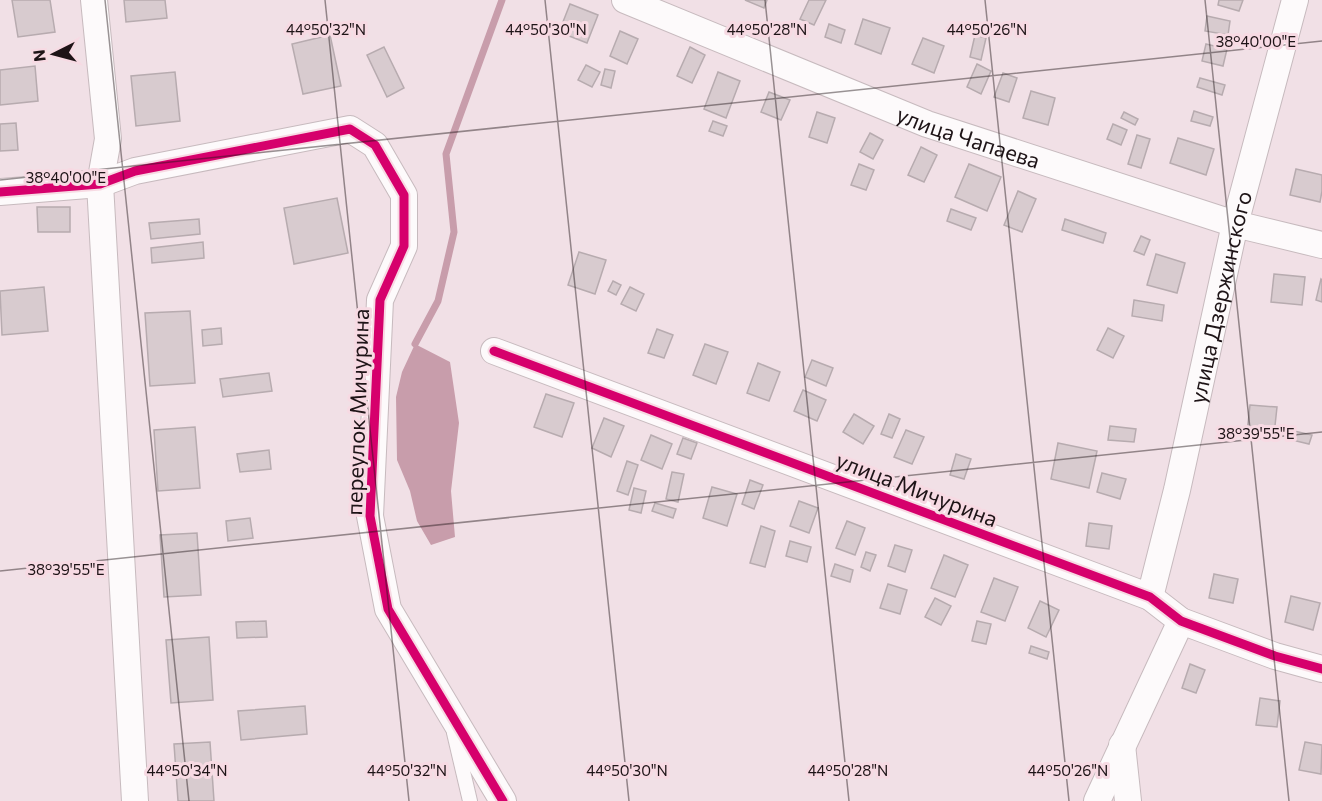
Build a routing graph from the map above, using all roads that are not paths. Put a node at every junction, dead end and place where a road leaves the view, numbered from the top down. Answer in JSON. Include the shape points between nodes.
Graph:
{"nodes":[{"id":1,"x":94,"y":0,"type":"edge"},
{"id":2,"x":625,"y":0,"type":"edge"},
{"id":3,"x":1295,"y":0,"type":"edge"},
{"id":4,"x":100,"y":184,"type":"junction"},
{"id":5,"x":0,"y":192,"type":"edge"},
{"id":6,"x":1236,"y":224,"type":"junction"},
{"id":7,"x":1322,"y":244,"type":"edge"},
{"id":8,"x":494,"y":351,"type":"dead end"},
{"id":9,"x":1150,"y":597,"type":"junction"},
{"id":10,"x":1180,"y":621,"type":"junction"},
{"id":11,"x":1322,"y":669,"type":"edge"},
{"id":12,"x":449,"y":711,"type":"junction"},
{"id":13,"x":1122,"y":744,"type":"junction"},
{"id":14,"x":135,"y":801,"type":"edge"},
{"id":15,"x":470,"y":801,"type":"edge"},
{"id":16,"x":503,"y":801,"type":"edge"},
{"id":17,"x":1097,"y":801,"type":"edge"},
{"id":18,"x":1128,"y":801,"type":"edge"}],
"edges":[{"from":1,"to":4,"type":"street","via":[[108,139]]},
{"from":2,"to":6,"type":"street","name":"улица Чапаева","via":[[927,124]]},
{"from":3,"to":6,"type":"street","name":"улица Дзержинского"},
{"from":4,"to":5,"type":"street","name":"переулок Мичурина"},
{"from":4,"to":12,"type":"street","name":"переулок Мичурина","via":[[135,171],[350,129],[375,145],[404,195],[404,246],[380,300],[370,516],[388,609]]},
{"from":4,"to":14,"type":"street"},
{"from":6,"to":7,"type":"street","name":"улица Чапаева"},
{"from":6,"to":9,"type":"street","name":"улица Дзержинского","via":[[1178,490]]},
{"from":8,"to":9,"type":"street","name":"улица Мичурина"},
{"from":9,"to":10,"type":"street","name":"улица Мичурина"},
{"from":10,"to":11,"type":"street","name":"улица Мичурина"},
{"from":10,"to":13,"type":"street"},
{"from":12,"to":15,"type":"lane"},
{"from":12,"to":16,"type":"street","name":"переулок Мичурина"},
{"from":13,"to":17,"type":"street"},
{"from":13,"to":18,"type":"street"}]}
